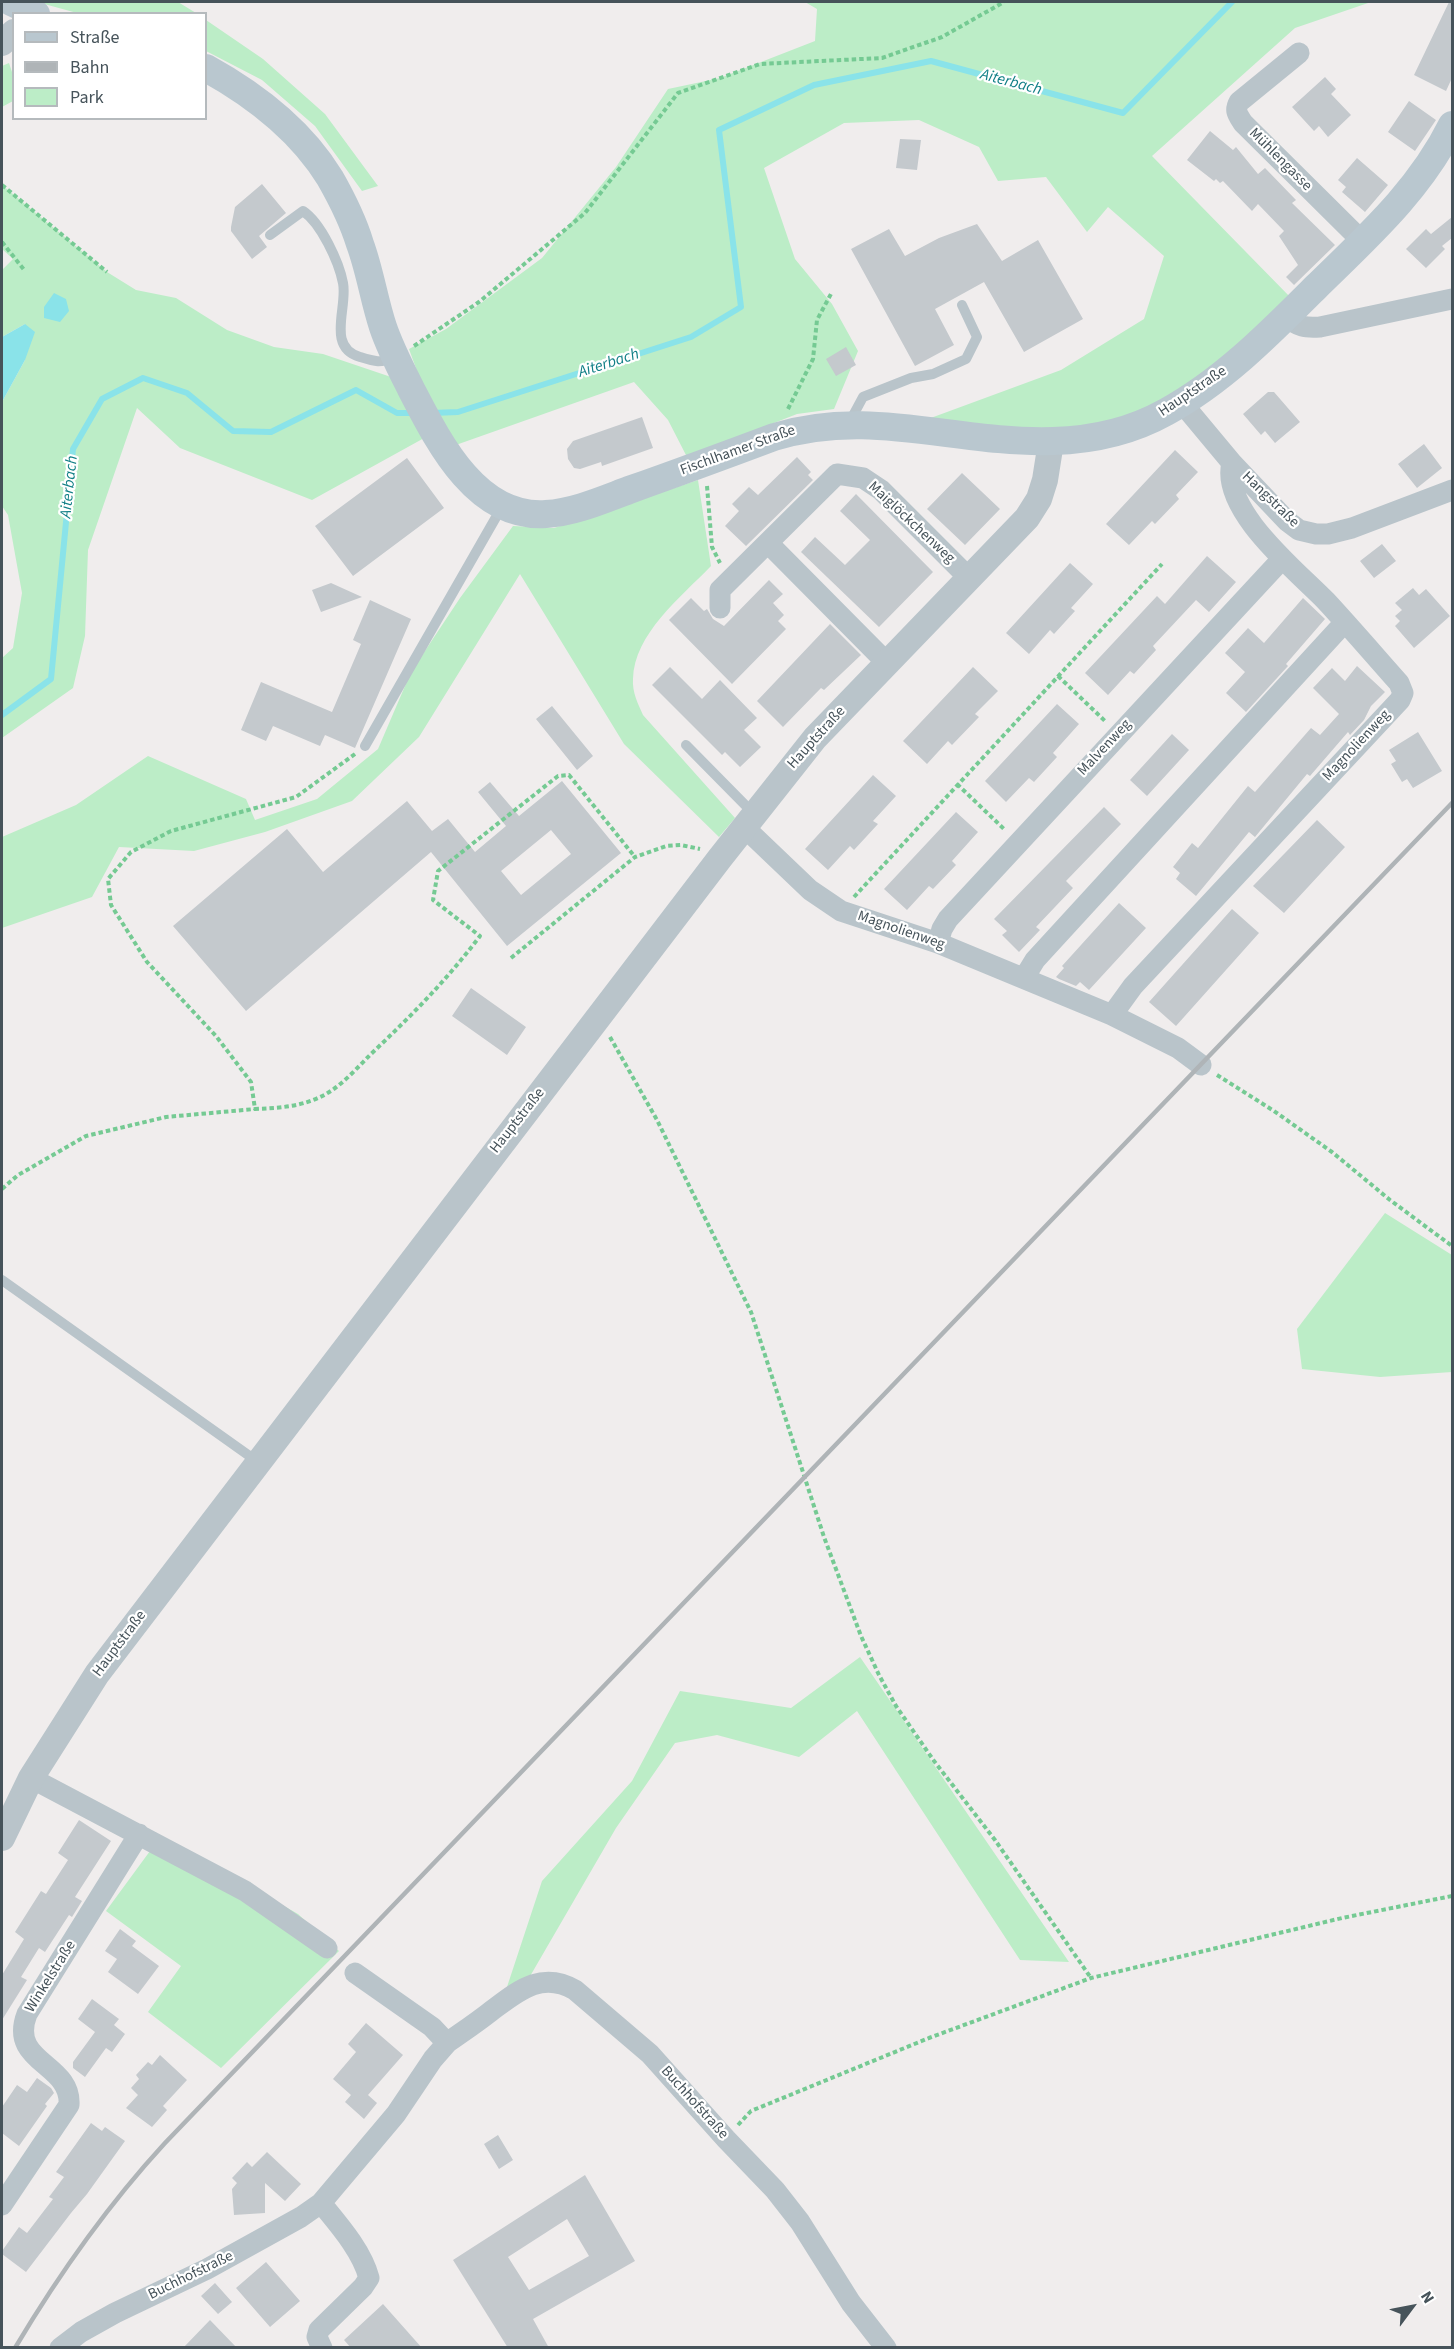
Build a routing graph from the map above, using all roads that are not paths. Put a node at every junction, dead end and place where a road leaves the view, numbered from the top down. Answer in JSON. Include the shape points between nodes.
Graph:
{"nodes":[{"id":1,"x":12,"y":29,"type":"edge"},
{"id":2,"x":2,"y":43,"type":"edge"},
{"id":3,"x":1299,"y":53,"type":"dead end"},
{"id":4,"x":207,"y":69,"type":"edge"},
{"id":5,"x":1452,"y":125,"type":"edge"},
{"id":6,"x":270,"y":235,"type":"dead end"},
{"id":7,"x":1363,"y":242,"type":"junction"},
{"id":8,"x":1452,"y":299,"type":"edge"},
{"id":9,"x":962,"y":305,"type":"dead end"},
{"id":10,"x":1286,"y":316,"type":"junction"},
{"id":11,"x":396,"y":358,"type":"junction"},
{"id":12,"x":1182,"y":403,"type":"junction"},
{"id":13,"x":849,"y":424,"type":"junction"},
{"id":14,"x":1051,"y":442,"type":"junction"},
{"id":15,"x":1232,"y":463,"type":"junction"},
{"id":16,"x":1452,"y":490,"type":"edge"},
{"id":17,"x":503,"y":505,"type":"junction"},
{"id":18,"x":768,"y":543,"type":"junction"},
{"id":19,"x":1282,"y":559,"type":"junction"},
{"id":20,"x":970,"y":579,"type":"junction"},
{"id":21,"x":720,"y":608,"type":"dead end"},
{"id":22,"x":1345,"y":622,"type":"junction"},
{"id":23,"x":887,"y":663,"type":"junction"},
{"id":24,"x":686,"y":745,"type":"dead end"},
{"id":25,"x":365,"y":746,"type":"road end"},
{"id":26,"x":749,"y":820,"type":"junction"},
{"id":27,"x":938,"y":943,"type":"junction"},
{"id":28,"x":1024,"y":978,"type":"junction"},
{"id":29,"x":1112,"y":1016,"type":"junction"},
{"id":30,"x":1201,"y":1065,"type":"road end"},
{"id":31,"x":2,"y":1280,"type":"edge"},
{"id":32,"x":258,"y":1463,"type":"junction"},
{"id":33,"x":31,"y":1778,"type":"junction"},
{"id":34,"x":139,"y":1834,"type":"junction"},
{"id":35,"x":2,"y":1838,"type":"edge"},
{"id":36,"x":327,"y":1948,"type":"dead end"},
{"id":37,"x":355,"y":1973,"type":"dead end"},
{"id":38,"x":447,"y":2043,"type":"junction"},
{"id":39,"x":321,"y":2203,"type":"junction"},
{"id":40,"x":2,"y":2205,"type":"edge"},
{"id":41,"x":60,"y":2348,"type":"edge"},
{"id":42,"x":322,"y":2348,"type":"edge"},
{"id":43,"x":886,"y":2348,"type":"edge"}],
"edges":[{"from":1,"to":2,"type":"street"},
{"from":3,"to":7,"type":"street","name":"Mühlengasse","via":[[1239,102],[1237,114]]},
{"from":4,"to":11,"type":"main road","name":"Fischlhamer Straße","via":[[262,102],[307,146],[328,176],[360,243],[383,328]]},
{"from":5,"to":7,"type":"main road","name":"Hauptstraße","via":[[1409,194]]},
{"from":6,"to":11,"type":"lane","via":[[303,211],[313,217],[343,283],[340,337],[345,348],[355,356],[378,363]]},
{"from":7,"to":10,"type":"main road","name":"Hauptstraße"},
{"from":8,"to":10,"type":"street","via":[[1320,327],[1296,325]]},
{"from":9,"to":13,"type":"lane","via":[[977,338],[966,359],[863,397]]},
{"from":10,"to":12,"type":"main road","name":"Hauptstraße","via":[[1242,358]]},
{"from":11,"to":17,"type":"main road","name":"Fischlhamer Straße","via":[[441,443],[471,483]]},
{"from":12,"to":14,"type":"main road","name":"Hauptstraße","via":[[1129,429]]},
{"from":12,"to":15,"type":"street","name":"Hangstraße"},
{"from":13,"to":14,"type":"main road","name":"Fischlhamer Straße"},
{"from":13,"to":17,"type":"main road","name":"Fischlhamer Straße","via":[[799,429],[564,511],[523,512]]},
{"from":14,"to":20,"type":"street","name":"Hauptstraße","via":[[1045,480],[1034,509]]},
{"from":15,"to":16,"type":"street","name":"Hangstraße","via":[[1287,521],[1299,530],[1316,534],[1352,528]]},
{"from":15,"to":19,"type":"street","name":"Magnolienweg","via":[[1230,481],[1246,515]]},
{"from":17,"to":25,"type":"lane"},
{"from":18,"to":20,"type":"street","name":"Maiglöckchenweg","via":[[833,477],[844,474],[863,478],[881,490]]},
{"from":18,"to":21,"type":"street","name":"Maiglöckchenweg","via":[[720,590]]},
{"from":18,"to":23,"type":"street"},
{"from":19,"to":22,"type":"street","name":"Magnolienweg"},
{"from":19,"to":27,"type":"street","name":"Malvenweg","via":[[995,866],[948,919]]},
{"from":20,"to":23,"type":"street","name":"Hauptstraße"},
{"from":22,"to":28,"type":"street","via":[[1035,960]]},
{"from":22,"to":29,"type":"street","name":"Magnolienweg","via":[[1399,683],[1403,693],[1400,700],[1133,986]]},
{"from":23,"to":26,"type":"street","name":"Hauptstraße","via":[[815,738]]},
{"from":24,"to":26,"type":"lane"},
{"from":26,"to":27,"type":"street","name":"Magnolienweg","via":[[810,890],[841,911]]},
{"from":26,"to":32,"type":"street","name":"Hauptstraße"},
{"from":27,"to":28,"type":"street","name":"Magnolienweg"},
{"from":28,"to":29,"type":"street","name":"Magnolienweg"},
{"from":29,"to":30,"type":"street","name":"Magnolienweg","via":[[1178,1048]]},
{"from":31,"to":32,"type":"lane"},
{"from":32,"to":33,"type":"street","name":"Hauptstraße","via":[[97,1674]]},
{"from":33,"to":34,"type":"street"},
{"from":33,"to":35,"type":"street","name":"Hauptstraße"},
{"from":34,"to":36,"type":"street","via":[[263,1902]]},
{"from":34,"to":40,"type":"street","name":"Winkelstraße","via":[[23,2024],[24,2040],[66,2085],[69,2105]]},
{"from":37,"to":38,"type":"street","via":[[432,2027]]},
{"from":38,"to":39,"type":"street","name":"Buchhofstraße","via":[[396,2114]]},
{"from":38,"to":43,"type":"street","name":"Buchhofstraße","via":[[529,1986],[565,1984],[650,2054],[787,2204]]},
{"from":39,"to":41,"type":"street","name":"Buchhofstraße","via":[[207,2269],[115,2313]]},
{"from":39,"to":42,"type":"street","via":[[351,2243],[369,2278],[319,2330],[317,2337]]}]}
